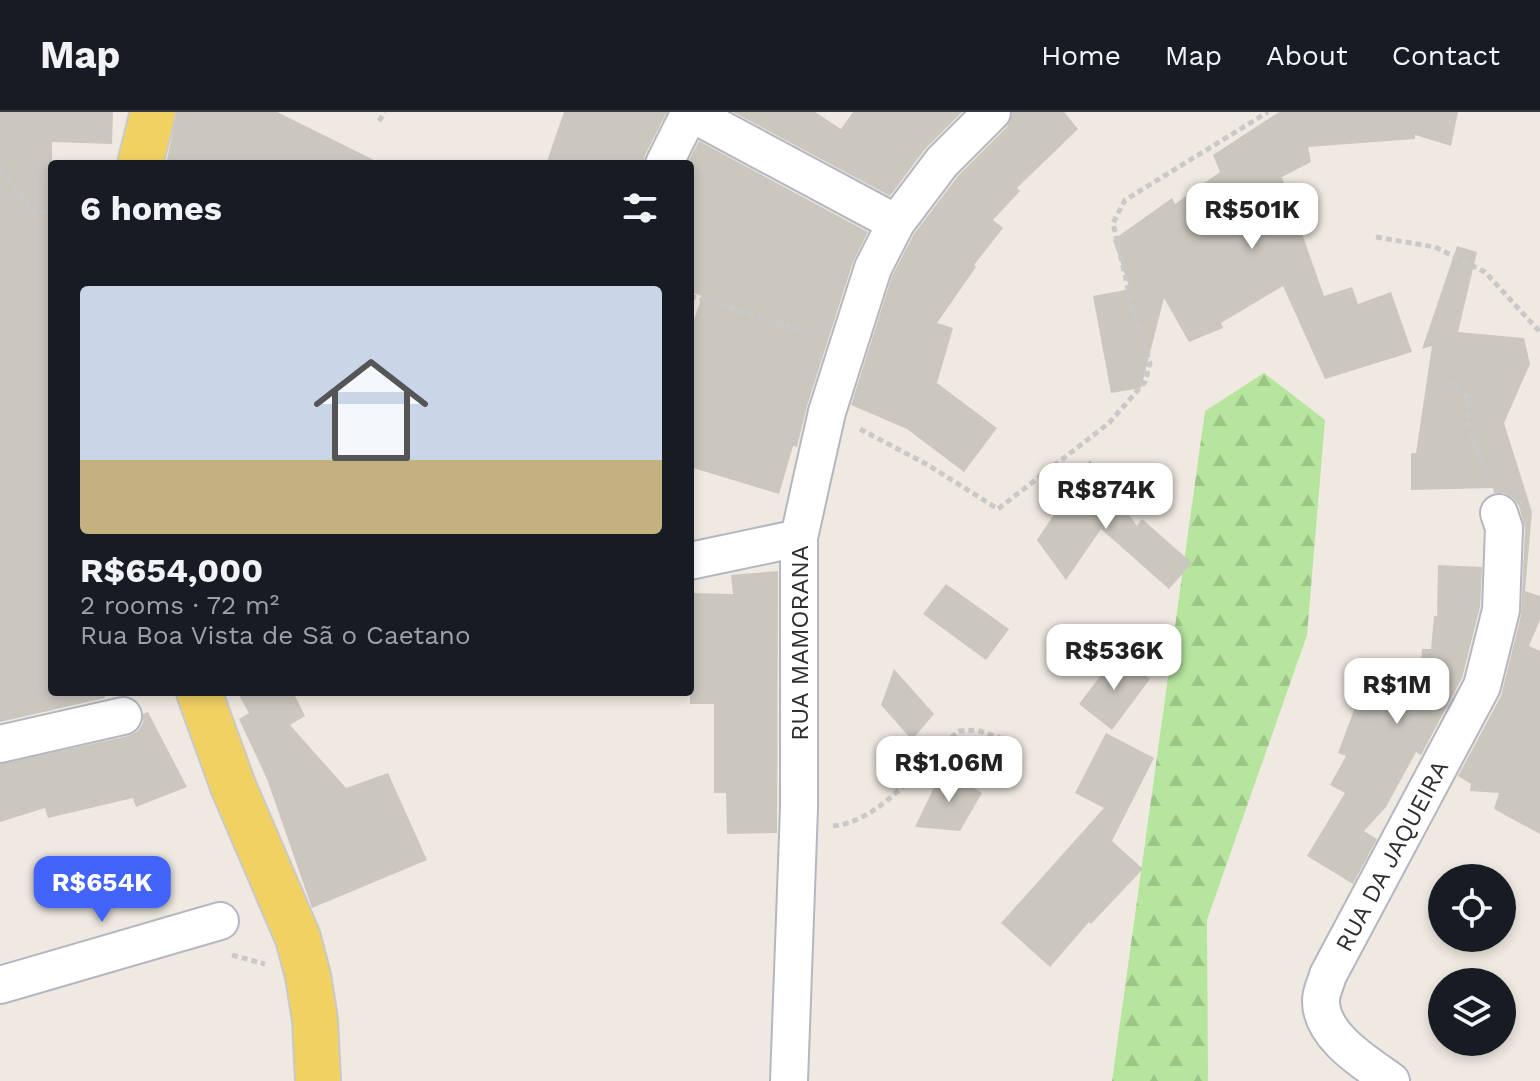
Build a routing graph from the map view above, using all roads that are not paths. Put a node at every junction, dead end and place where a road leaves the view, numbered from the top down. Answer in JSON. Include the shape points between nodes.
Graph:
{"nodes":[{"id":1,"x":153,"y":112,"type":"edge"},
{"id":2,"x":690,"y":112,"type":"edge"},
{"id":3,"x":992,"y":112,"type":"edge"},
{"id":4,"x":141,"y":160,"type":"edge"},
{"id":5,"x":666,"y":160,"type":"edge"},
{"id":6,"x":896,"y":223,"type":"junction"},
{"id":7,"x":1499,"y":513,"type":"road end"},
{"id":8,"x":799,"y":538,"type":"junction"},
{"id":9,"x":694,"y":560,"type":"edge"},
{"id":10,"x":200,"y":696,"type":"edge"},
{"id":11,"x":123,"y":716,"type":"dead end"},
{"id":12,"x":0,"y":744,"type":"edge"},
{"id":13,"x":220,"y":921,"type":"road end"},
{"id":14,"x":0,"y":985,"type":"edge"},
{"id":15,"x":318,"y":1081,"type":"edge"},
{"id":16,"x":789,"y":1081,"type":"edge"},
{"id":17,"x":1391,"y":1081,"type":"edge"}],
"edges":[{"from":1,"to":4,"type":"main road"},
{"from":2,"to":5,"type":"street"},
{"from":2,"to":6,"type":"street"},
{"from":3,"to":6,"type":"street","name":"RUA MAMORANA","via":[[942,162]]},
{"from":6,"to":8,"type":"street","name":"RUA MAMORANA","via":[[873,268],[827,412]]},
{"from":7,"to":17,"type":"street","name":"RUA DA JAQUEIRA","via":[[1504,528],[1501,610],[1488,670],[1328,975],[1321,1001],[1329,1027],[1358,1058]]},
{"from":8,"to":9,"type":"street"},
{"from":8,"to":16,"type":"street","name":"RUA MAMORANA","via":[[798,830]]},
{"from":10,"to":15,"type":"main road","via":[[298,938],[315,1020]]},
{"from":11,"to":12,"type":"street"},
{"from":13,"to":14,"type":"street"}]}
